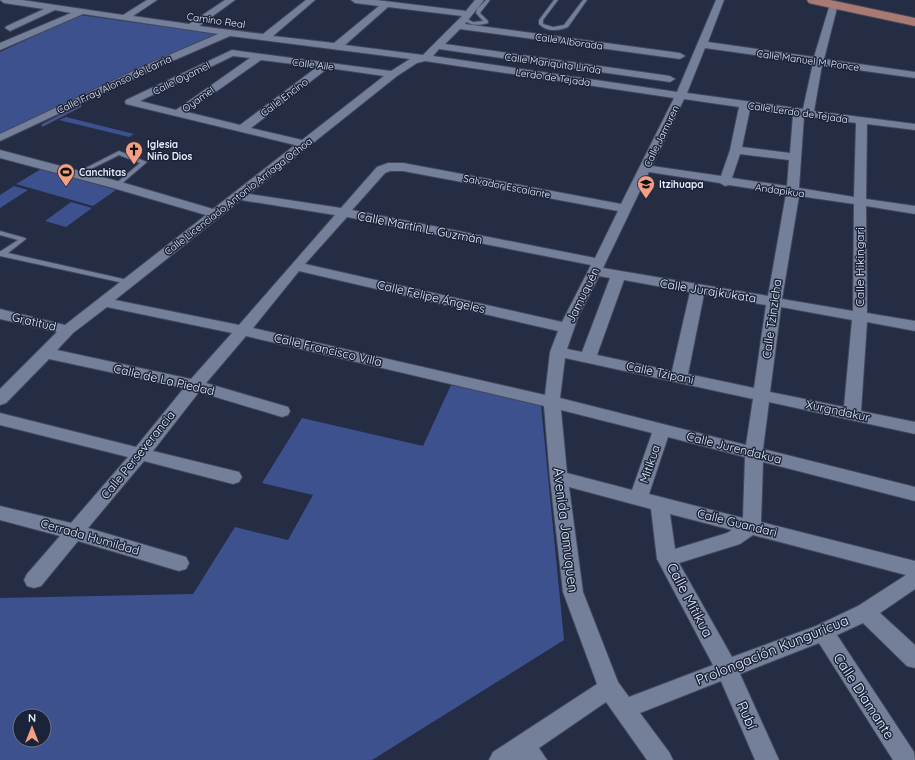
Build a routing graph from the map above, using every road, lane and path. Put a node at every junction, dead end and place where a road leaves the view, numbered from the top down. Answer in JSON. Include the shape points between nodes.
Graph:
{"nodes":[{"id":1,"x":11,"y":0,"type":"edge"},
{"id":2,"x":79,"y":0,"type":"edge"},
{"id":3,"x":153,"y":0,"type":"edge"},
{"id":4,"x":230,"y":0,"type":"edge"},
{"id":5,"x":311,"y":0,"type":"edge"},
{"id":6,"x":355,"y":0,"type":"edge"},
{"id":7,"x":480,"y":0,"type":"edge"},
{"id":8,"x":488,"y":0,"type":"edge"},
{"id":9,"x":556,"y":0,"type":"edge"},
{"id":10,"x":585,"y":0,"type":"edge"},
{"id":11,"x":720,"y":0,"type":"edge"},
{"id":12,"x":813,"y":0,"type":"edge"},
{"id":13,"x":851,"y":0,"type":"edge"},
{"id":14,"x":386,"y":4,"type":"junction"},
{"id":15,"x":834,"y":4,"type":"junction"},
{"id":16,"x":0,"y":6,"type":"edge"},
{"id":17,"x":57,"y":9,"type":"junction"},
{"id":18,"x":80,"y":12,"type":"junction"},
{"id":19,"x":915,"y":13,"type":"edge"},
{"id":20,"x":124,"y":18,"type":"junction"},
{"id":21,"x":463,"y":20,"type":"junction"},
{"id":22,"x":915,"y":22,"type":"edge"},
{"id":23,"x":0,"y":26,"type":"edge"},
{"id":24,"x":191,"y":27,"type":"junction"},
{"id":25,"x":10,"y":28,"type":"junction"},
{"id":26,"x":36,"y":32,"type":"junction"},
{"id":27,"x":229,"y":33,"type":"junction"},
{"id":28,"x":265,"y":38,"type":"junction"},
{"id":29,"x":568,"y":41,"type":"junction"},
{"id":30,"x":701,"y":44,"type":"junction"},
{"id":31,"x":436,"y":46,"type":"junction"},
{"id":32,"x":0,"y":47,"type":"edge"},
{"id":33,"x":336,"y":47,"type":"junction"},
{"id":34,"x":232,"y":53,"type":"joint"},
{"id":35,"x":680,"y":56,"type":"dead end"},
{"id":36,"x":258,"y":57,"type":"junction"},
{"id":37,"x":426,"y":58,"type":"junction"},
{"id":38,"x":818,"y":61,"type":"junction"},
{"id":39,"x":553,"y":63,"type":"junction"},
{"id":40,"x":326,"y":65,"type":"junction"},
{"id":41,"x":394,"y":74,"type":"junction"},
{"id":42,"x":915,"y":75,"type":"edge"},
{"id":43,"x":670,"y":79,"type":"dead end"},
{"id":44,"x":681,"y":95,"type":"junction"},
{"id":45,"x":130,"y":102,"type":"joint"},
{"id":46,"x":745,"y":105,"type":"junction"},
{"id":47,"x":804,"y":112,"type":"junction"},
{"id":48,"x":179,"y":113,"type":"junction"},
{"id":49,"x":862,"y":120,"type":"junction"},
{"id":50,"x":915,"y":127,"type":"edge"},
{"id":51,"x":242,"y":129,"type":"junction"},
{"id":52,"x":0,"y":138,"type":"edge"},
{"id":53,"x":304,"y":144,"type":"junction"},
{"id":54,"x":736,"y":150,"type":"junction"},
{"id":55,"x":0,"y":154,"type":"edge"},
{"id":56,"x":795,"y":157,"type":"junction"},
{"id":57,"x":388,"y":167,"type":"joint"},
{"id":58,"x":645,"y":168,"type":"junction"},
{"id":59,"x":77,"y":174,"type":"junction"},
{"id":60,"x":725,"y":182,"type":"junction"},
{"id":61,"x":117,"y":185,"type":"junction"},
{"id":62,"x":793,"y":192,"type":"junction"},
{"id":63,"x":240,"y":196,"type":"junction"},
{"id":64,"x":860,"y":201,"type":"junction"},
{"id":65,"x":625,"y":209,"type":"junction"},
{"id":66,"x":346,"y":210,"type":"junction"},
{"id":67,"x":915,"y":210,"type":"edge"},
{"id":68,"x":215,"y":214,"type":"junction"},
{"id":69,"x":0,"y":233,"type":"edge"},
{"id":70,"x":1,"y":254,"type":"edge"},
{"id":71,"x":299,"y":262,"type":"junction"},
{"id":72,"x":599,"y":263,"type":"junction"},
{"id":73,"x":618,"y":276,"type":"junction"},
{"id":74,"x":128,"y":282,"type":"junction"},
{"id":75,"x":698,"y":289,"type":"junction"},
{"id":76,"x":104,"y":302,"type":"junction"},
{"id":77,"x":774,"y":302,"type":"junction"},
{"id":78,"x":1,"y":316,"type":"edge"},
{"id":79,"x":860,"y":316,"type":"junction"},
{"id":80,"x":569,"y":322,"type":"junction"},
{"id":81,"x":915,"y":326,"type":"edge"},
{"id":82,"x":68,"y":330,"type":"junction"},
{"id":83,"x":243,"y":330,"type":"junction"},
{"id":84,"x":558,"y":352,"type":"junction"},
{"id":85,"x":45,"y":353,"type":"junction"},
{"id":86,"x":588,"y":358,"type":"junction"},
{"id":87,"x":679,"y":377,"type":"junction"},
{"id":88,"x":195,"y":385,"type":"junction"},
{"id":89,"x":762,"y":395,"type":"junction"},
{"id":90,"x":0,"y":399,"type":"edge"},
{"id":91,"x":552,"y":402,"type":"junction"},
{"id":92,"x":282,"y":411,"type":"dead end"},
{"id":93,"x":852,"y":414,"type":"junction"},
{"id":94,"x":0,"y":419,"type":"edge"},
{"id":95,"x":915,"y":428,"type":"edge"},
{"id":96,"x":662,"y":430,"type":"junction"},
{"id":97,"x":141,"y":453,"type":"junction"},
{"id":98,"x":754,"y":453,"type":"junction"},
{"id":99,"x":233,"y":477,"type":"dead end"},
{"id":100,"x":559,"y":478,"type":"junction"},
{"id":101,"x":915,"y":494,"type":"edge"},
{"id":102,"x":638,"y":498,"type":"junction"},
{"id":103,"x":660,"y":504,"type":"junction"},
{"id":104,"x":0,"y":513,"type":"edge"},
{"id":105,"x":752,"y":526,"type":"junction"},
{"id":106,"x":75,"y":532,"type":"junction"},
{"id":107,"x":667,"y":559,"type":"junction"},
{"id":108,"x":179,"y":563,"type":"dead end"},
{"id":109,"x":915,"y":569,"type":"edge"},
{"id":110,"x":915,"y":579,"type":"edge"},
{"id":111,"x":34,"y":580,"type":"dead end"},
{"id":112,"x":865,"y":612,"type":"junction"},
{"id":113,"x":823,"y":632,"type":"junction"},
{"id":114,"x":915,"y":659,"type":"edge"},
{"id":115,"x":727,"y":669,"type":"junction"},
{"id":116,"x":609,"y":688,"type":"junction"},
{"id":117,"x":624,"y":709,"type":"junction"},
{"id":118,"x":529,"y":753,"type":"edge"},
{"id":119,"x":501,"y":760,"type":"edge"},
{"id":120,"x":661,"y":760,"type":"edge"},
{"id":121,"x":767,"y":760,"type":"edge"},
{"id":122,"x":906,"y":760,"type":"edge"}],
"edges":[{"from":1,"to":16,"type":"street"},
{"from":1,"to":17,"type":"street","name":"Camino Real"},
{"from":2,"to":17,"type":"street"},
{"from":3,"to":20,"type":"street"},
{"from":4,"to":24,"type":"street"},
{"from":5,"to":28,"type":"street"},
{"from":6,"to":14,"type":"street","name":"Calle Alborada"},
{"from":7,"to":21,"type":"street","name":"Calle Licenciado Antonio Arriaga Ochoa"},
{"from":8,"to":21,"type":"lane","via":[[478,13],[486,22],[469,23]]},
{"from":9,"to":10,"type":"lane","via":[[541,20],[543,26],[566,26]]},
{"from":11,"to":30,"type":"street","name":"Calle Jamuren"},
{"from":12,"to":15,"type":"main road"},
{"from":13,"to":19,"type":"main road"},
{"from":14,"to":21,"type":"street","name":"Calle Alborada"},
{"from":14,"to":33,"type":"street"},
{"from":15,"to":22,"type":"main road"},
{"from":15,"to":38,"type":"street","name":"Calle Tzinzicha"},
{"from":17,"to":18,"type":"street","name":"Camino Real"},
{"from":17,"to":25,"type":"street"},
{"from":18,"to":20,"type":"street","name":"Camino Real"},
{"from":18,"to":26,"type":"street"},
{"from":20,"to":24,"type":"street","name":"Camino Real"},
{"from":21,"to":29,"type":"street","name":"Calle Alborada"},
{"from":21,"to":31,"type":"street","name":"Calle Licenciado Antonio Arriaga Ochoa"},
{"from":23,"to":25,"type":"street"},
{"from":24,"to":27,"type":"street","name":"Camino Real"},
{"from":25,"to":26,"type":"street"},
{"from":26,"to":32,"type":"street"},
{"from":27,"to":28,"type":"street","name":"Camino Real"},
{"from":27,"to":52,"type":"street","name":"Calle Fray Alonso de Larria"},
{"from":28,"to":33,"type":"street","name":"Camino Real"},
{"from":29,"to":35,"type":"street","name":"Calle Alborada"},
{"from":29,"to":39,"type":"street"},
{"from":30,"to":38,"type":"street","name":"Calle Manuel M. Ponce"},
{"from":30,"to":44,"type":"street","name":"Calle Jamuren"},
{"from":31,"to":37,"type":"street","name":"Calle Licenciado Antonio Arriaga Ochoa"},
{"from":31,"to":39,"type":"street","name":"Calle Mariquita Linda"},
{"from":33,"to":37,"type":"street","name":"Camino Real"},
{"from":34,"to":36,"type":"street","name":"Calle Aile"},
{"from":34,"to":45,"type":"street","name":"Calle Oyamel"},
{"from":36,"to":40,"type":"street","name":"Calle Aile"},
{"from":36,"to":48,"type":"street","name":"Oyamel"},
{"from":37,"to":41,"type":"street","name":"Calle Licenciado Antonio Arriaga Ochoa","via":[[413,62]]},
{"from":37,"to":44,"type":"street","name":"Lerdo de Tejada"},
{"from":38,"to":42,"type":"street","name":"Calle Manuel M. Ponce"},
{"from":38,"to":47,"type":"street","name":"Calle Tzinzicha"},
{"from":39,"to":43,"type":"street","name":"Calle Mariquita Linda"},
{"from":40,"to":41,"type":"street","name":"Calle Aile"},
{"from":40,"to":51,"type":"street","name":"Calle Encino"},
{"from":41,"to":53,"type":"street","name":"Calle Licenciado Antonio Arriaga Ochoa"},
{"from":44,"to":46,"type":"street","name":"Calle Lerdo de Tejada"},
{"from":44,"to":58,"type":"street","name":"Calle Jamuren"},
{"from":45,"to":48,"type":"street","name":"Oyamel"},
{"from":46,"to":47,"type":"street","name":"Calle Lerdo de Tejada"},
{"from":46,"to":54,"type":"street"},
{"from":47,"to":49,"type":"street","name":"Calle Lerdo de Tejada"},
{"from":47,"to":56,"type":"street","name":"Calle Tzinzicha"},
{"from":48,"to":51,"type":"street"},
{"from":49,"to":50,"type":"street","name":"Calle Lerdo de Tejada"},
{"from":49,"to":64,"type":"street","name":"Calle Hikingari"},
{"from":51,"to":53,"type":"street"},
{"from":53,"to":63,"type":"street","name":"Calle Licenciado Antonio Arriaga Ochoa"},
{"from":54,"to":56,"type":"street"},
{"from":54,"to":60,"type":"street"},
{"from":55,"to":59,"type":"street"},
{"from":56,"to":62,"type":"street","name":"Calle Tzinzicha"},
{"from":57,"to":65,"type":"street","name":"Salvador Escalante","via":[[403,167]]},
{"from":57,"to":66,"type":"street","name":"Calle Perseverancia","via":[[381,170]]},
{"from":58,"to":60,"type":"street","name":"Andapikua"},
{"from":58,"to":65,"type":"street","name":"Calle Jamuren"},
{"from":59,"to":61,"type":"street"},
{"from":59,"to":61,"type":"lane","via":[[120,153],[144,162]]},
{"from":60,"to":62,"type":"street","name":"Andapikua"},
{"from":61,"to":68,"type":"street"},
{"from":62,"to":64,"type":"street","name":"Andapikua"},
{"from":62,"to":77,"type":"street","name":"Calle Tzinzicha"},
{"from":63,"to":66,"type":"street","name":"Calle Martín L. Guzmán"},
{"from":63,"to":68,"type":"street","name":"Calle Licenciado Antonio Arriaga Ochoa"},
{"from":64,"to":67,"type":"street","name":"Andapikua"},
{"from":64,"to":79,"type":"street","name":"Calle Hikingari"},
{"from":65,"to":72,"type":"street","name":"Calle Jamuren"},
{"from":66,"to":71,"type":"street","name":"Calle Perseverancia"},
{"from":66,"to":72,"type":"street","name":"Calle Martín L. Guzmán"},
{"from":68,"to":74,"type":"street","name":"Calle Licenciado Antonio Arriaga Ochoa"},
{"from":69,"to":70,"type":"lane","via":[[23,239]]},
{"from":70,"to":74,"type":"lane"},
{"from":71,"to":80,"type":"street","name":"Calle Felipe Ángeles"},
{"from":71,"to":83,"type":"street","name":"Calle Perseverancia"},
{"from":72,"to":73,"type":"street","name":"Calle Jurajkukata"},
{"from":72,"to":80,"type":"street","name":"Jamuquén"},
{"from":73,"to":75,"type":"street","name":"Calle Jurajkukata"},
{"from":73,"to":86,"type":"street"},
{"from":74,"to":76,"type":"street","name":"Calle Licenciado Antonio Arriaga Ochoa"},
{"from":75,"to":77,"type":"street","name":"Calle Jurajkukata"},
{"from":75,"to":87,"type":"street"},
{"from":76,"to":82,"type":"street","name":"Calle Licenciado Antonio Arriaga Ochoa"},
{"from":76,"to":83,"type":"street","name":"Calle Francisco Villa"},
{"from":77,"to":79,"type":"street","name":"Calle Jurajkukata"},
{"from":77,"to":89,"type":"street","name":"Calle Tzinzicha"},
{"from":78,"to":82,"type":"street","name":"Gratitud"},
{"from":79,"to":81,"type":"street","name":"Calle Jurajkukata"},
{"from":79,"to":93,"type":"street","name":"Calle Hikingari"},
{"from":80,"to":84,"type":"street","name":"Avenida Jamuquen"},
{"from":82,"to":85,"type":"street","name":"Calle Licenciado Antonio Arriaga Ochoa"},
{"from":83,"to":88,"type":"street","name":"Calle Perseverancia"},
{"from":83,"to":91,"type":"street","name":"Calle Francisco Villa"},
{"from":84,"to":86,"type":"street","name":"Calle Tzipani"},
{"from":84,"to":91,"type":"street","name":"Avenida Jamuquen"},
{"from":85,"to":88,"type":"street","name":"Calle de La Piedad"},
{"from":85,"to":90,"type":"street","name":"Calle Licenciado Antonio Arriaga Ochoa"},
{"from":86,"to":87,"type":"street","name":"Calle Tzipani"},
{"from":87,"to":89,"type":"street","name":"Calle Tzipani"},
{"from":88,"to":92,"type":"street","name":"Calle de La Piedad"},
{"from":88,"to":97,"type":"street","name":"Calle Perseverancia"},
{"from":89,"to":93,"type":"street","name":"Xurgndakur"},
{"from":89,"to":98,"type":"street","name":"Calle Tzinzicha"},
{"from":91,"to":96,"type":"street","name":"Calle Jurendakua"},
{"from":91,"to":100,"type":"street","name":"Avenida Jamuquen"},
{"from":93,"to":95,"type":"street","name":"Xurgndakur"},
{"from":94,"to":97,"type":"street"},
{"from":96,"to":98,"type":"street","name":"Calle Jurendakua"},
{"from":96,"to":102,"type":"street","name":"Mitikua"},
{"from":97,"to":99,"type":"street"},
{"from":97,"to":106,"type":"street","name":"Calle Perseverancia"},
{"from":98,"to":101,"type":"street","name":"Calle Jurendakua"},
{"from":98,"to":105,"type":"street","name":"Calle Tzinzicha"},
{"from":100,"to":102,"type":"street","name":"Calle Guandari"},
{"from":100,"to":116,"type":"street","name":"Avenida Jamuquen","via":[[573,592]]},
{"from":102,"to":103,"type":"street","name":"Calle Guandari"},
{"from":103,"to":105,"type":"street","name":"Calle Guandari"},
{"from":103,"to":107,"type":"street","name":"Calle Mitikua"},
{"from":104,"to":106,"type":"street","name":"Cerrada Humildad"},
{"from":105,"to":107,"type":"street","via":[[734,539]]},
{"from":105,"to":109,"type":"street","name":"Calle Guandari"},
{"from":106,"to":108,"type":"street","name":"Cerrada Humildad"},
{"from":106,"to":111,"type":"street","name":"Calle Perseverancia"},
{"from":107,"to":115,"type":"street","name":"Calle Mitikua"},
{"from":110,"to":112,"type":"street","name":"Prolongación Kunguricua"},
{"from":112,"to":113,"type":"street","name":"Prolongación Kunguricua"},
{"from":112,"to":114,"type":"street"},
{"from":113,"to":115,"type":"street","name":"Prolongación Kunguricua"},
{"from":113,"to":122,"type":"street","name":"Calle Diamante"},
{"from":115,"to":117,"type":"street","name":"Prolongación Kunguricua"},
{"from":115,"to":121,"type":"street","name":"Rubí"},
{"from":116,"to":117,"type":"street","name":"Avenida Jamuquen"},
{"from":116,"to":118,"type":"street"},
{"from":117,"to":120,"type":"street","name":"Avenida Jamuquen"},
{"from":118,"to":119,"type":"street"}]}
